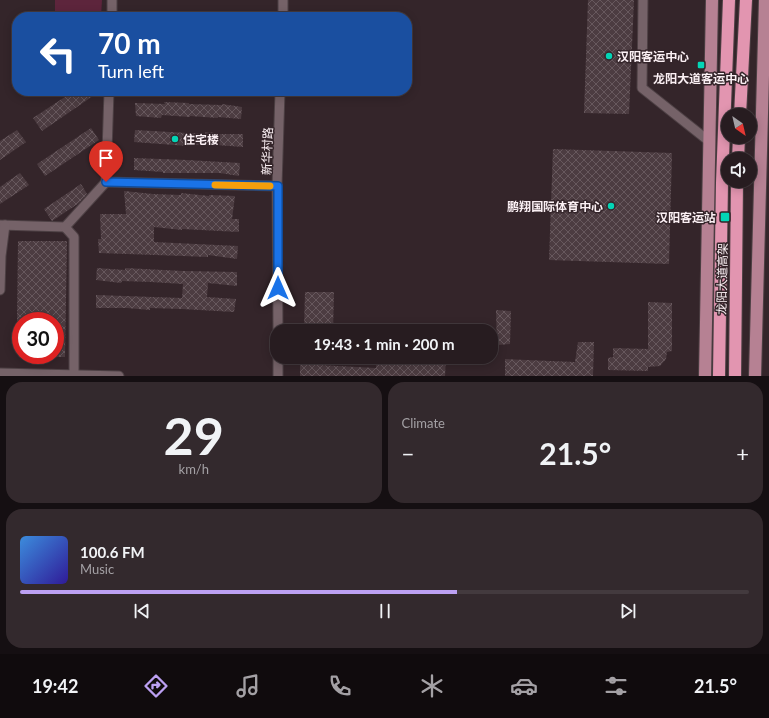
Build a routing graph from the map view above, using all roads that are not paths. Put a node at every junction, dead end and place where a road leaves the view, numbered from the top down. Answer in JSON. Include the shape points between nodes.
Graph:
{"nodes":[{"id":1,"x":112,"y":0,"type":"edge"},
{"id":2,"x":283,"y":0,"type":"edge"},
{"id":3,"x":644,"y":0,"type":"edge"},
{"id":4,"x":712,"y":0,"type":"edge"},
{"id":5,"x":729,"y":0,"type":"edge"},
{"id":6,"x":746,"y":0,"type":"edge"},
{"id":7,"x":752,"y":0,"type":"edge"},
{"id":8,"x":765,"y":0,"type":"edge"},
{"id":9,"x":112,"y":12,"type":"edge"},
{"id":10,"x":283,"y":12,"type":"edge"},
{"id":11,"x":744,"y":51,"type":"junction"},
{"id":12,"x":109,"y":96,"type":"edge"},
{"id":13,"x":280,"y":96,"type":"edge"},
{"id":14,"x":740,"y":108,"type":"edge"},
{"id":15,"x":710,"y":142,"type":"junction"},
{"id":16,"x":106,"y":182,"type":"junction"},
{"id":17,"x":278,"y":186,"type":"junction"},
{"id":18,"x":737,"y":188,"type":"edge"},
{"id":19,"x":2,"y":225,"type":"edge"},
{"id":20,"x":65,"y":227,"type":"junction"},
{"id":21,"x":1,"y":256,"type":"edge"},
{"id":22,"x":0,"y":290,"type":"edge"},
{"id":23,"x":278,"y":324,"type":"edge"},
{"id":24,"x":278,"y":364,"type":"edge"},
{"id":25,"x":0,"y":373,"type":"edge"},
{"id":26,"x":74,"y":376,"type":"edge"},
{"id":27,"x":119,"y":376,"type":"edge"},
{"id":28,"x":278,"y":376,"type":"edge"},
{"id":29,"x":705,"y":376,"type":"edge"},
{"id":30,"x":720,"y":376,"type":"edge"},
{"id":31,"x":735,"y":376,"type":"edge"},
{"id":32,"x":755,"y":376,"type":"edge"}],
"edges":[{"from":1,"to":9,"type":"street"},
{"from":2,"to":10,"type":"street"},
{"from":3,"to":15,"type":"street","via":[[642,88]]},
{"from":4,"to":15,"type":"main road"},
{"from":5,"to":30,"type":"highway","name":"龙阳大道高架","via":[[722,184]]},
{"from":6,"to":11,"type":"highway"},
{"from":7,"to":11,"type":"highway"},
{"from":8,"to":32,"type":"main road"},
{"from":11,"to":14,"type":"highway"},
{"from":12,"to":16,"type":"street"},
{"from":13,"to":17,"type":"street","name":"新华村路"},
{"from":15,"to":29,"type":"main road"},
{"from":16,"to":17,"type":"street"},
{"from":16,"to":20,"type":"street"},
{"from":17,"to":23,"type":"street","name":"新华村路"},
{"from":18,"to":31,"type":"highway","name":"龙阳大道高架"},
{"from":19,"to":20,"type":"street"},
{"from":19,"to":21,"type":"street"},
{"from":20,"to":26,"type":"street","via":[[74,237]]},
{"from":21,"to":22,"type":"street"},
{"from":24,"to":28,"type":"street"},
{"from":25,"to":26,"type":"street"},
{"from":26,"to":27,"type":"street"}]}
